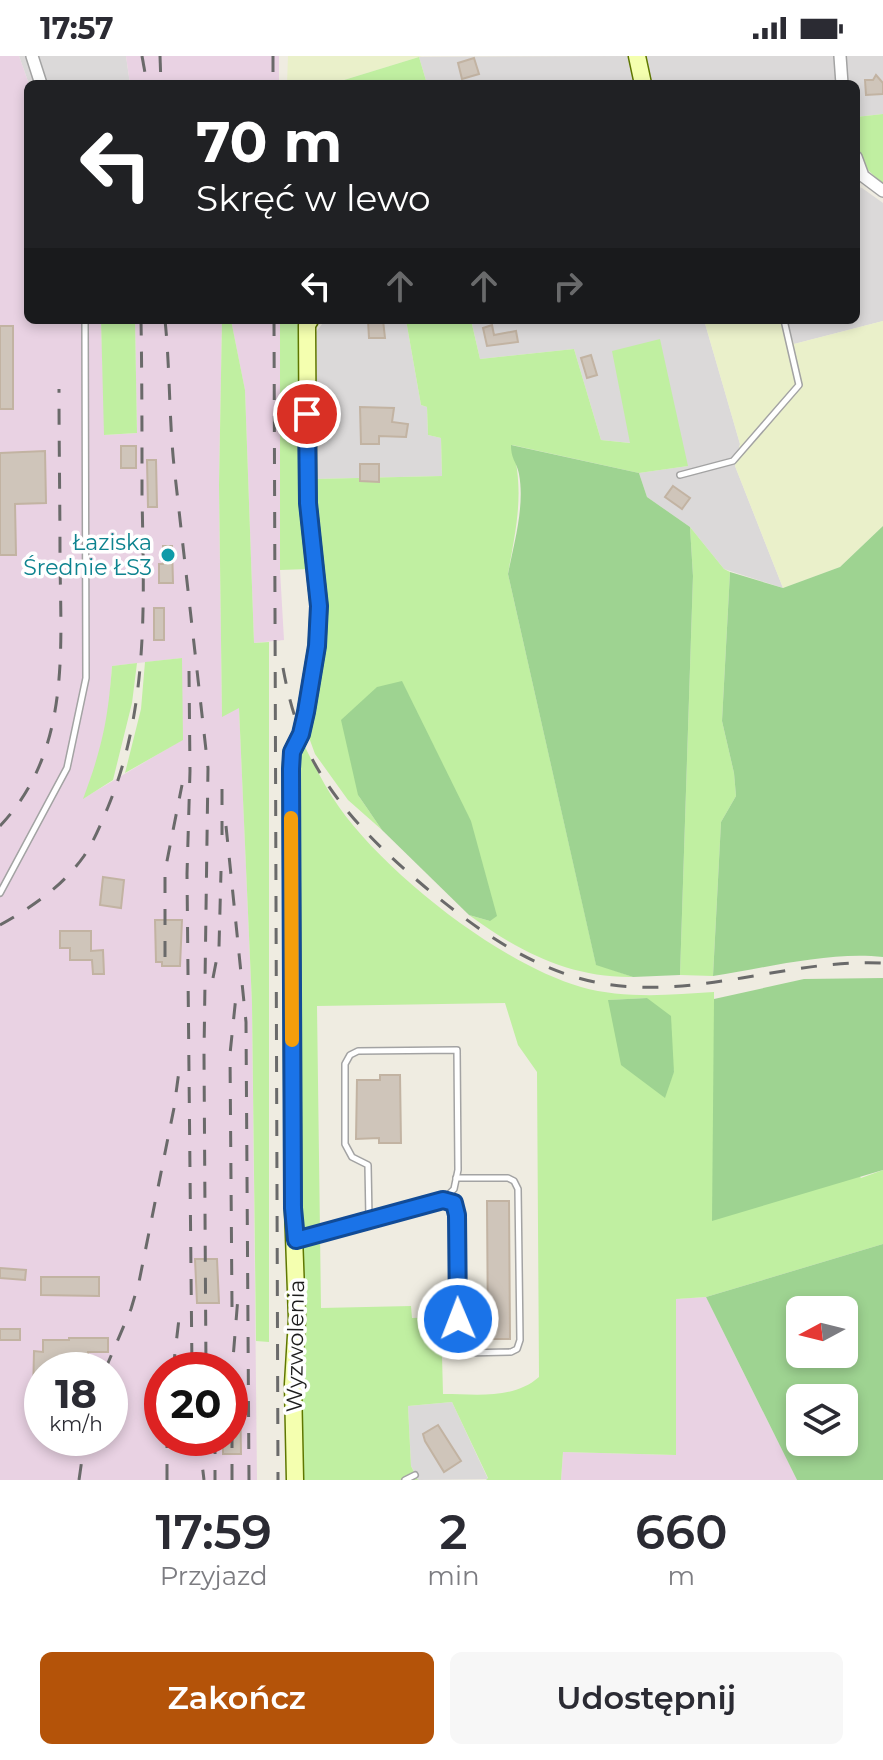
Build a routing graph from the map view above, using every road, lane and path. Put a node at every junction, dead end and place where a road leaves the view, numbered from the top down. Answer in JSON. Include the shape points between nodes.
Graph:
{"nodes":[{"id":1,"x":32,"y":56,"type":"edge"},
{"id":2,"x":637,"y":56,"type":"edge"},
{"id":3,"x":840,"y":56,"type":"edge"},
{"id":4,"x":40,"y":80,"type":"edge"},
{"id":5,"x":642,"y":80,"type":"edge"},
{"id":6,"x":842,"y":80,"type":"edge"},
{"id":7,"x":860,"y":177,"type":"edge"},
{"id":8,"x":883,"y":191,"type":"edge"},
{"id":9,"x":85,"y":324,"type":"edge"},
{"id":10,"x":308,"y":324,"type":"edge"},
{"id":11,"x":785,"y":324,"type":"edge"},
{"id":12,"x":680,"y":475,"type":"dead end"},
{"id":13,"x":0,"y":893,"type":"edge"},
{"id":14,"x":456,"y":1178,"type":"junction"},
{"id":15,"x":443,"y":1200,"type":"junction"},
{"id":16,"x":369,"y":1219,"type":"junction"},
{"id":17,"x":296,"y":1240,"type":"junction"},
{"id":18,"x":415,"y":1475,"type":"dead end"},
{"id":19,"x":295,"y":1480,"type":"edge"},
{"id":20,"x":405,"y":1480,"type":"edge"}],
"edges":[{"from":1,"to":4,"type":"street"},
{"from":2,"to":5,"type":"street"},
{"from":3,"to":6,"type":"street"},
{"from":7,"to":8,"type":"street"},
{"from":9,"to":13,"type":"lane","via":[[86,678],[67,768]]},
{"from":10,"to":17,"type":"street","name":"Wyzwolenia","via":[[308,503],[319,606],[317,646],[291,769]]},
{"from":11,"to":12,"type":"lane","via":[[799,385],[733,461]]},
{"from":14,"to":15,"type":"lane"},
{"from":14,"to":15,"type":"lane","via":[[508,1178],[518,1189],[520,1340],[511,1352],[464,1353],[458,1345],[457,1215],[454,1203]]},
{"from":14,"to":16,"type":"lane","via":[[457,1050],[358,1051],[345,1064],[345,1144],[352,1157],[368,1165]]},
{"from":15,"to":16,"type":"lane"},
{"from":16,"to":17,"type":"lane"},
{"from":17,"to":19,"type":"street","name":"Wyzwolenia"},
{"from":18,"to":20,"type":"lane"}]}
